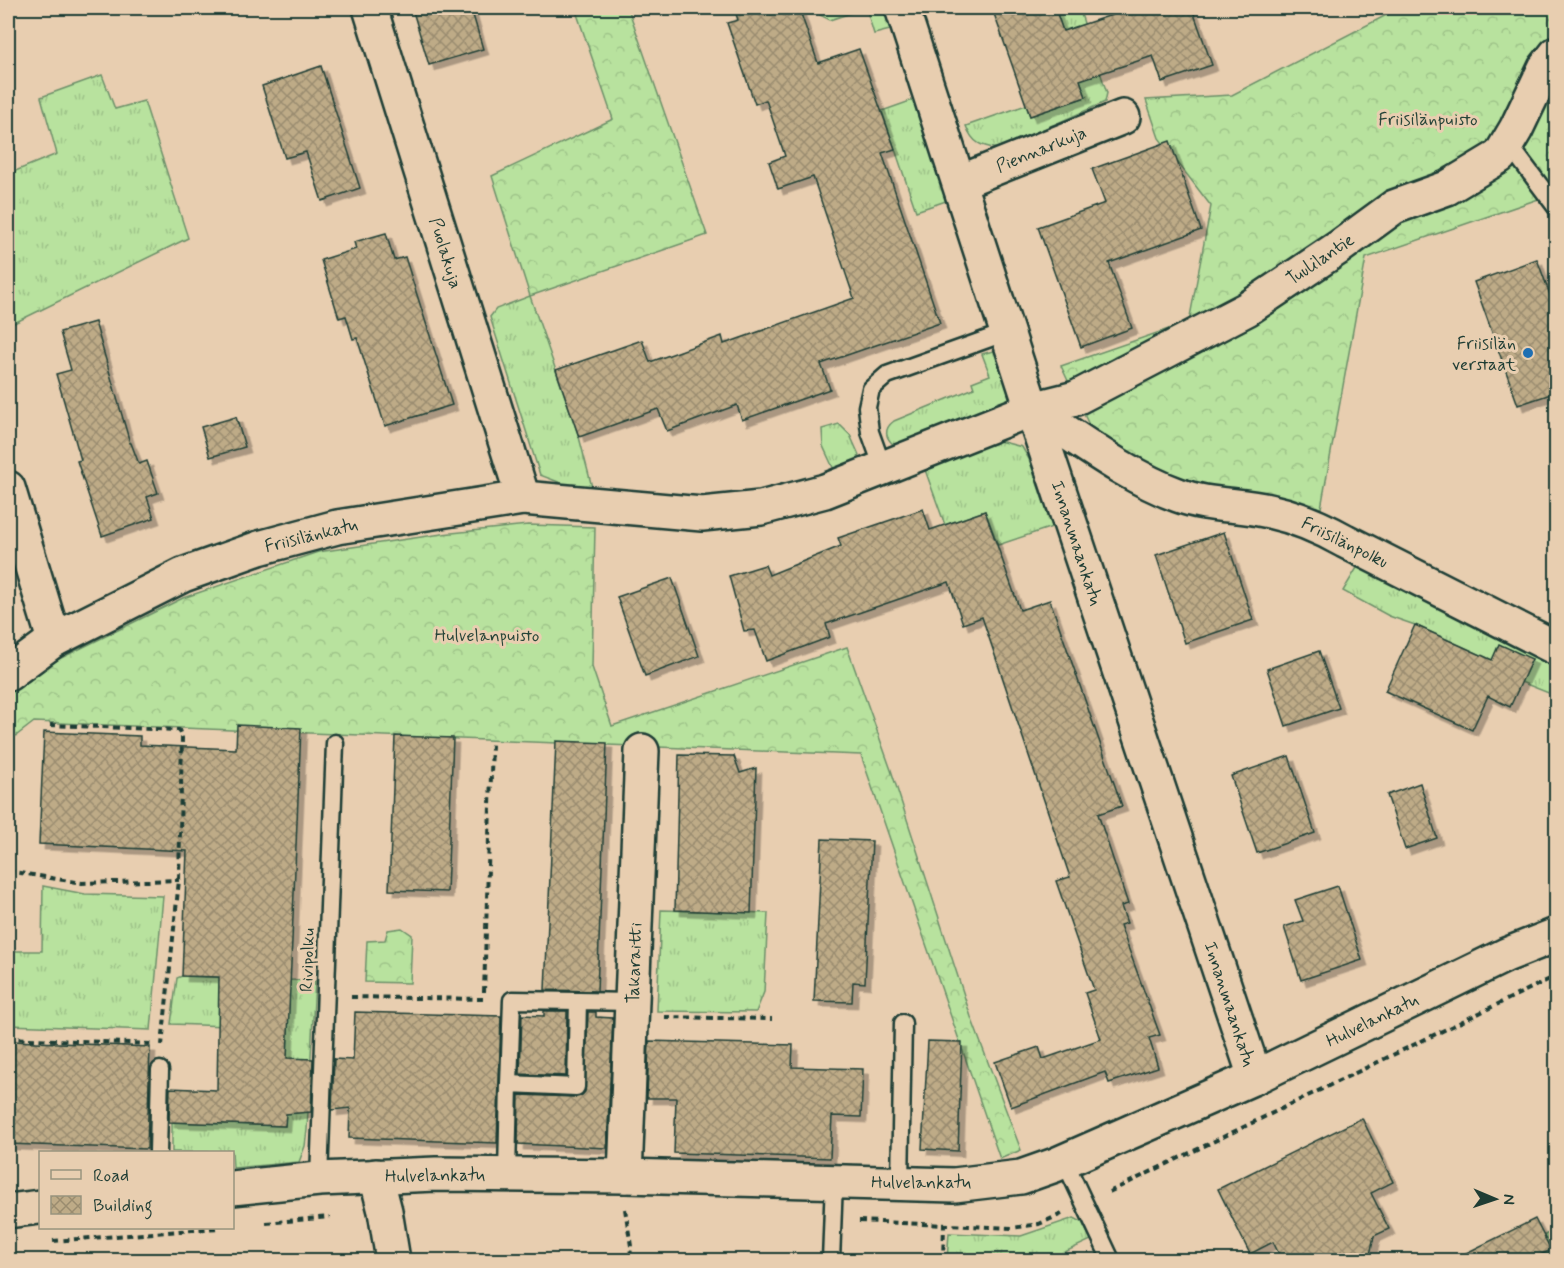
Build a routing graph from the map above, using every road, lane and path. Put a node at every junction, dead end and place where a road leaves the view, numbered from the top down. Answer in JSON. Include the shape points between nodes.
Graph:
{"nodes":[{"id":1,"x":370,"y":8,"type":"edge"},
{"id":2,"x":902,"y":8,"type":"edge"},
{"id":3,"x":1557,"y":54,"type":"edge"},
{"id":4,"x":1123,"y":117,"type":"dead end"},
{"id":5,"x":1508,"y":142,"type":"junction"},
{"id":6,"x":960,"y":182,"type":"junction"},
{"id":7,"x":1557,"y":207,"type":"edge"},
{"id":8,"x":1007,"y":332,"type":"junction"},
{"id":9,"x":1032,"y":408,"type":"junction"},
{"id":10,"x":883,"y":468,"type":"junction"},
{"id":11,"x":8,"y":488,"type":"edge"},
{"id":12,"x":523,"y":498,"type":"junction"},
{"id":13,"x":54,"y":640,"type":"junction"},
{"id":14,"x":1557,"y":648,"type":"edge"},
{"id":15,"x":8,"y":674,"type":"edge"},
{"id":16,"x":50,"y":725,"type":"dead end"},
{"id":17,"x":335,"y":743,"type":"dead end"},
{"id":18,"x":492,"y":744,"type":"dead end"},
{"id":19,"x":642,"y":751,"type":"dead end"},
{"id":20,"x":8,"y":871,"type":"edge"},
{"id":21,"x":178,"y":880,"type":"junction"},
{"id":22,"x":1557,"y":935,"type":"edge"},
{"id":23,"x":348,"y":997,"type":"dead end"},
{"id":24,"x":578,"y":1001,"type":"junction"},
{"id":25,"x":632,"y":1009,"type":"junction"},
{"id":26,"x":772,"y":1019,"type":"dead end"},
{"id":27,"x":903,"y":1023,"type":"dead end"},
{"id":28,"x":8,"y":1038,"type":"edge"},
{"id":29,"x":162,"y":1045,"type":"junction"},
{"id":30,"x":160,"y":1070,"type":"joint"},
{"id":31,"x":1255,"y":1077,"type":"junction"},
{"id":32,"x":509,"y":1084,"type":"junction"},
{"id":33,"x":158,"y":1151,"type":"edge"},
{"id":34,"x":1064,"y":1160,"type":"junction"},
{"id":35,"x":507,"y":1174,"type":"junction"},
{"id":36,"x":376,"y":1176,"type":"junction"},
{"id":37,"x":625,"y":1176,"type":"junction"},
{"id":38,"x":319,"y":1179,"type":"junction"},
{"id":39,"x":834,"y":1181,"type":"junction"},
{"id":40,"x":900,"y":1183,"type":"junction"},
{"id":41,"x":234,"y":1188,"type":"edge"},
{"id":42,"x":39,"y":1207,"type":"edge"},
{"id":43,"x":625,"y":1208,"type":"dead end"},
{"id":44,"x":8,"y":1211,"type":"edge"},
{"id":45,"x":944,"y":1224,"type":"dead end"},
{"id":46,"x":195,"y":1229,"type":"edge"},
{"id":47,"x":43,"y":1242,"type":"dead end"},
{"id":48,"x":393,"y":1260,"type":"edge"},
{"id":49,"x":630,"y":1260,"type":"edge"},
{"id":50,"x":831,"y":1260,"type":"edge"},
{"id":51,"x":943,"y":1260,"type":"edge"},
{"id":52,"x":1112,"y":1260,"type":"edge"}],
"edges":[{"from":1,"to":12,"type":"street","name":"Puolakuja"},
{"from":2,"to":6,"type":"street","name":"Innanmaankatu"},
{"from":3,"to":5,"type":"street","name":"Tuulilantie","via":[[1545,68]]},
{"from":4,"to":6,"type":"street","name":"Piennarkuja"},
{"from":5,"to":7,"type":"lane"},
{"from":5,"to":9,"type":"street","name":"Tuulilantie","via":[[1500,156],[1447,188],[1394,207],[1246,309],[1077,398]]},
{"from":6,"to":8,"type":"street","name":"Innanmaankatu"},
{"from":8,"to":9,"type":"street","name":"Innanmaankatu"},
{"from":8,"to":10,"type":"lane","via":[[887,375],[871,389],[867,407],[870,432]]},
{"from":9,"to":10,"type":"street","name":"Tuulilantie"},
{"from":9,"to":14,"type":"street","name":"Friisilänpolku","via":[[1144,481],[1202,502],[1268,510],[1315,524]]},
{"from":9,"to":31,"type":"street","name":"Innanmaankatu"},
{"from":10,"to":12,"type":"street","name":"Friisilänkatu","via":[[761,508],[702,514]]},
{"from":11,"to":13,"type":"street"},
{"from":12,"to":13,"type":"street","name":"Friisilänkatu","via":[[337,527],[259,548],[183,575]]},
{"from":13,"to":15,"type":"street","name":"Friisilänkatu"},
{"from":16,"to":21,"type":"path","via":[[179,730],[182,738]]},
{"from":17,"to":38,"type":"lane","name":"Rivipolku"},
{"from":18,"to":23,"type":"path","via":[[484,1000]]},
{"from":19,"to":25,"type":"street","name":"Takaraitti"},
{"from":20,"to":21,"type":"path","via":[[82,883]]},
{"from":21,"to":29,"type":"path"},
{"from":22,"to":31,"type":"street","name":"Hulvelankatu","via":[[1497,959]]},
{"from":24,"to":25,"type":"lane"},
{"from":24,"to":32,"type":"lane","via":[[512,1000]]},
{"from":24,"to":32,"type":"lane","via":[[576,1087]]},
{"from":25,"to":26,"type":"path"},
{"from":25,"to":37,"type":"street","name":"Takaraitti"},
{"from":27,"to":40,"type":"lane"},
{"from":28,"to":29,"type":"path"},
{"from":29,"to":30,"type":"path"},
{"from":30,"to":33,"type":"lane"},
{"from":31,"to":34,"type":"street","name":"Hulvelankatu"},
{"from":32,"to":35,"type":"lane"},
{"from":34,"to":40,"type":"street","name":"Hulvelankatu","via":[[1022,1177],[990,1182]]},
{"from":34,"to":52,"type":"lane"},
{"from":35,"to":36,"type":"street","name":"Hulvelankatu"},
{"from":35,"to":37,"type":"street","name":"Hulvelankatu"},
{"from":36,"to":38,"type":"street","name":"Hulvelankatu"},
{"from":36,"to":48,"type":"street"},
{"from":37,"to":39,"type":"street","name":"Hulvelankatu"},
{"from":38,"to":41,"type":"street","name":"Hulvelankatu"},
{"from":39,"to":40,"type":"street","name":"Hulvelankatu"},
{"from":39,"to":50,"type":"lane"},
{"from":42,"to":44,"type":"street"},
{"from":43,"to":49,"type":"path"},
{"from":45,"to":51,"type":"path"},
{"from":46,"to":47,"type":"path"}]}
